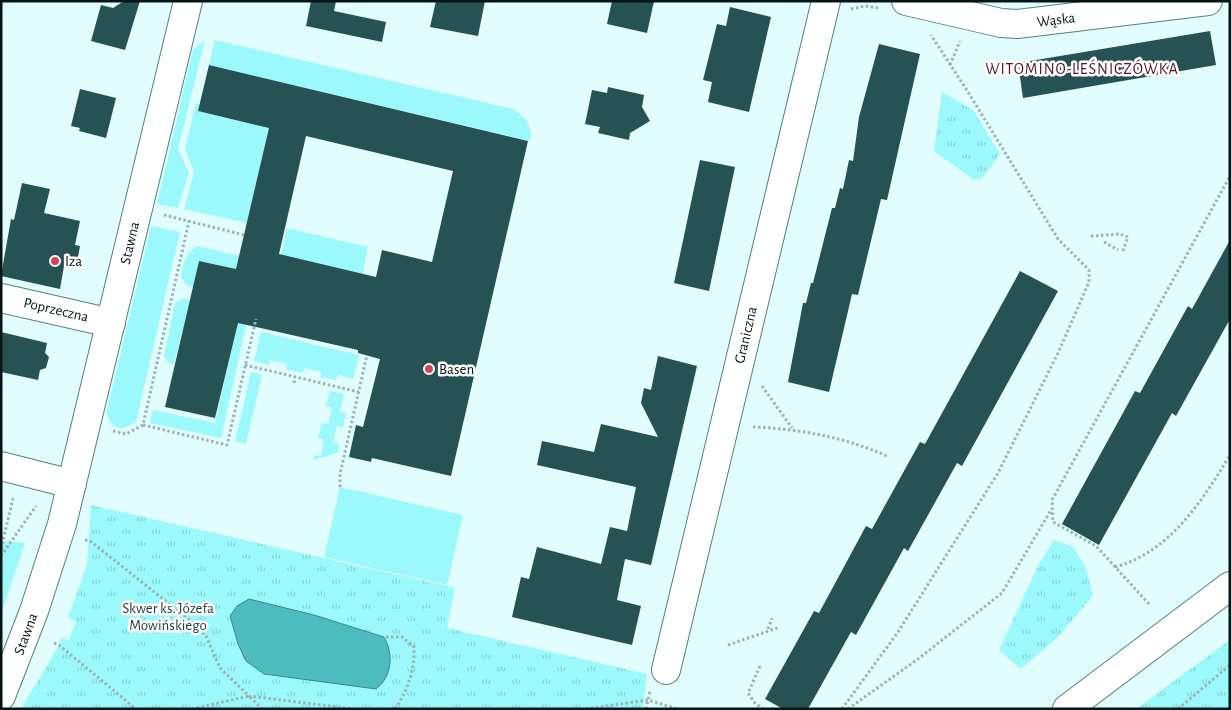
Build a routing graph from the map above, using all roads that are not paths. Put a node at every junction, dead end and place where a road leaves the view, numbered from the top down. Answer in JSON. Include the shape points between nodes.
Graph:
{"nodes":[{"id":1,"x":188,"y":1,"type":"edge"},
{"id":2,"x":826,"y":1,"type":"edge"},
{"id":3,"x":906,"y":1,"type":"edge"},
{"id":4,"x":1208,"y":1,"type":"edge"},
{"id":5,"x":981,"y":10,"type":"edge"},
{"id":6,"x":1,"y":298,"type":"edge"},
{"id":7,"x":111,"y":323,"type":"junction"},
{"id":8,"x":1,"y":466,"type":"edge"},
{"id":9,"x":72,"y":484,"type":"junction"},
{"id":10,"x":1230,"y":586,"type":"edge"},
{"id":11,"x":666,"y":670,"type":"dead end"},
{"id":12,"x":1,"y":696,"type":"edge"},
{"id":13,"x":1067,"y":709,"type":"edge"}],
"edges":[{"from":1,"to":7,"type":"street","name":"Stawna"},
{"from":2,"to":11,"type":"street","name":"Graniczna"},
{"from":3,"to":5,"type":"street","name":"Wąska"},
{"from":4,"to":5,"type":"street","name":"Wąska","via":[[1017,24]]},
{"from":6,"to":7,"type":"street","name":"Poprzeczna"},
{"from":7,"to":9,"type":"street","name":"Stawna"},
{"from":8,"to":9,"type":"street"},
{"from":9,"to":12,"type":"street","name":"Stawna","via":[[34,611]]},
{"from":10,"to":13,"type":"street"}]}
